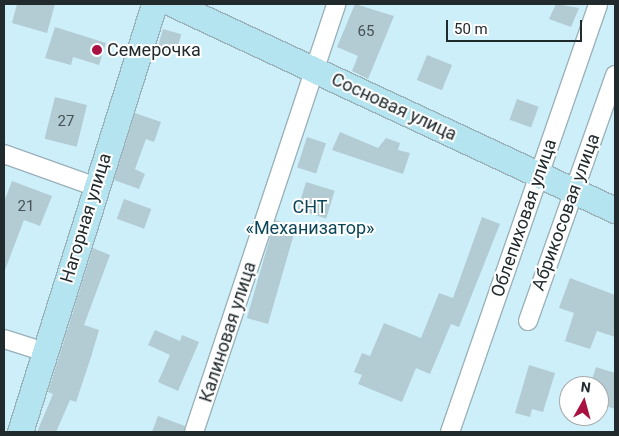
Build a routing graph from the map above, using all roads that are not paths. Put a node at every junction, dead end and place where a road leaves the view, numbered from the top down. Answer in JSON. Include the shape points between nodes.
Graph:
{"nodes":[{"id":1,"x":154,"y":4,"type":"edge"},
{"id":2,"x":174,"y":4,"type":"edge"},
{"id":3,"x":336,"y":4,"type":"edge"},
{"id":4,"x":598,"y":4,"type":"edge"},
{"id":5,"x":315,"y":70,"type":"junction"},
{"id":6,"x":615,"y":75,"type":"edge"},
{"id":7,"x":4,"y":154,"type":"edge"},
{"id":8,"x":538,"y":176,"type":"junction"},
{"id":9,"x":96,"y":187,"type":"junction"},
{"id":10,"x":574,"y":191,"type":"junction"},
{"id":11,"x":615,"y":210,"type":"edge"},
{"id":12,"x":528,"y":321,"type":"dead end"},
{"id":13,"x":4,"y":339,"type":"edge"},
{"id":14,"x":45,"y":352,"type":"junction"},
{"id":15,"x":20,"y":432,"type":"edge"},
{"id":16,"x":194,"y":432,"type":"edge"},
{"id":17,"x":450,"y":432,"type":"edge"}],
"edges":[{"from":1,"to":9,"type":"street","name":"Нагорная улица"},
{"from":2,"to":5,"type":"street","name":"Сосновая улица"},
{"from":3,"to":5,"type":"street","name":"Калиновая улица"},
{"from":4,"to":8,"type":"street","name":"Облепиховая улица"},
{"from":5,"to":8,"type":"street","name":"Сосновая улица"},
{"from":5,"to":16,"type":"street","name":"Калиновая улица"},
{"from":6,"to":10,"type":"street","name":"Абрикосовая улица"},
{"from":7,"to":9,"type":"street"},
{"from":8,"to":10,"type":"street","name":"Сосновая улица"},
{"from":8,"to":17,"type":"street","name":"Облепиховая улица"},
{"from":9,"to":14,"type":"street","name":"Нагорная улица"},
{"from":10,"to":11,"type":"street","name":"Сосновая улица"},
{"from":10,"to":12,"type":"street","name":"Абрикосовая улица"},
{"from":13,"to":14,"type":"street"},
{"from":14,"to":15,"type":"street","name":"Нагорная улица"}]}
